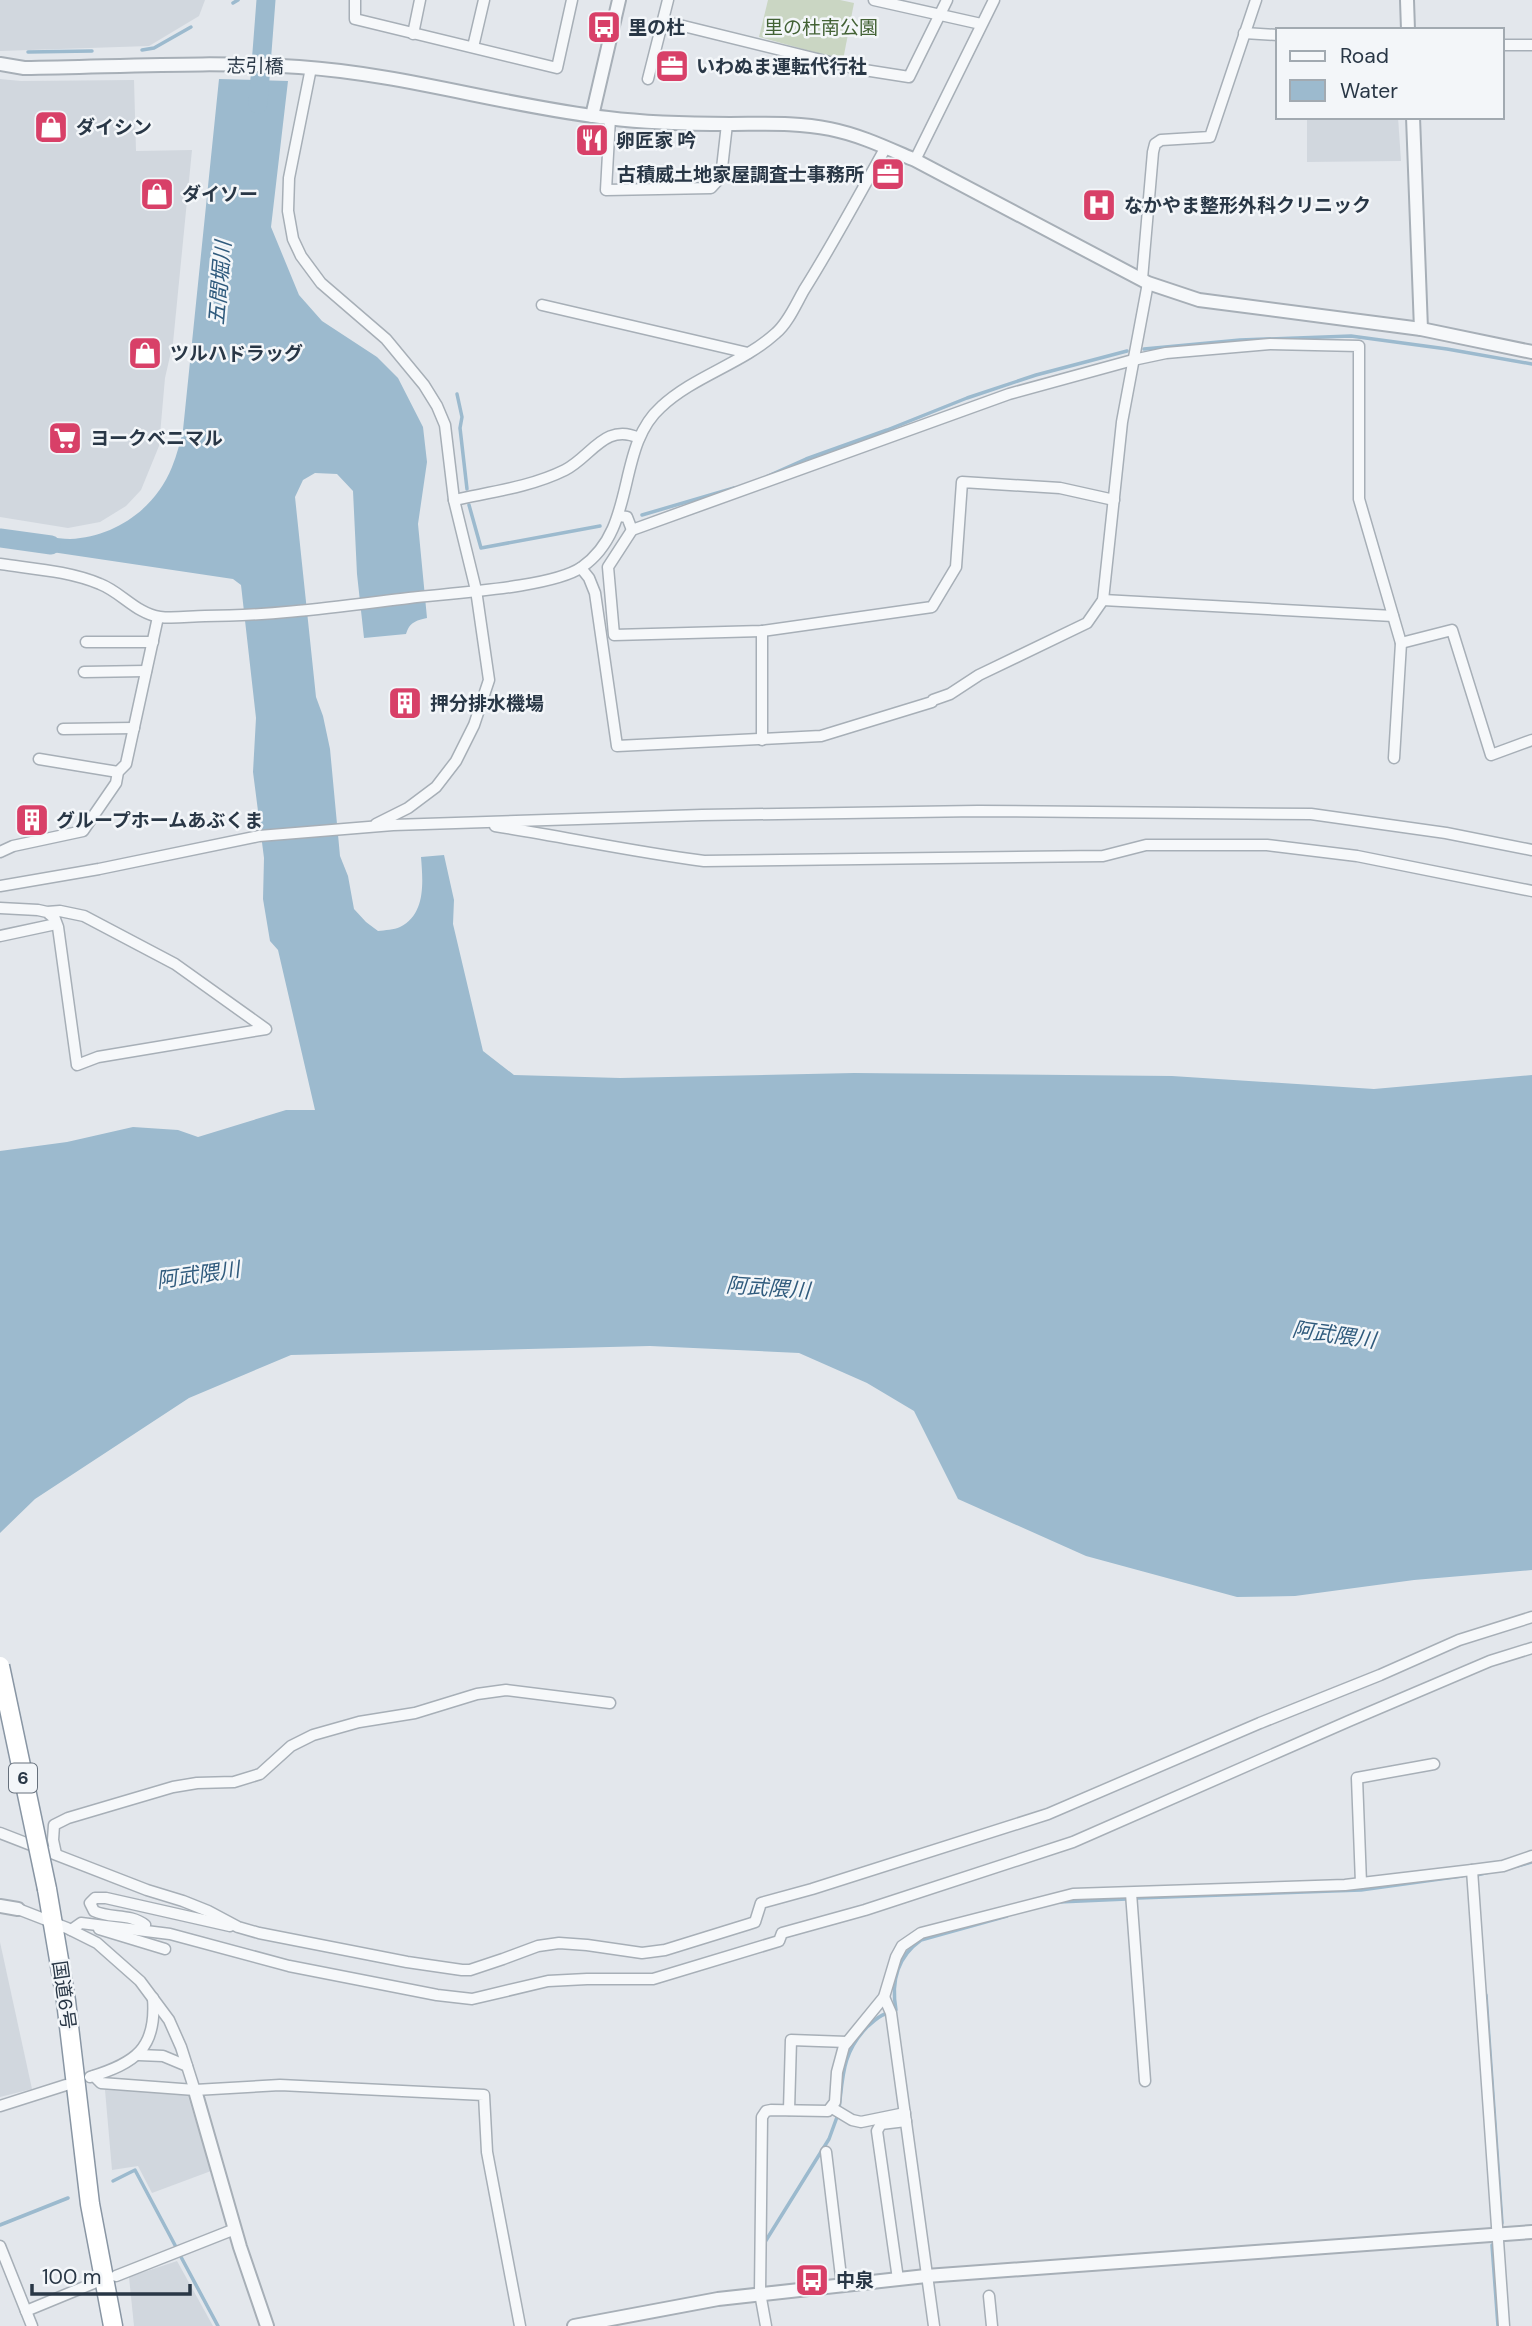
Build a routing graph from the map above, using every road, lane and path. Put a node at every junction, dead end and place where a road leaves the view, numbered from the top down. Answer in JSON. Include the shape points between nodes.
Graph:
{"nodes":[{"id":1,"x":355,"y":0,"type":"edge"},
{"id":2,"x":420,"y":0,"type":"edge"},
{"id":3,"x":484,"y":0,"type":"edge"},
{"id":4,"x":619,"y":0,"type":"edge"},
{"id":5,"x":668,"y":0,"type":"edge"},
{"id":6,"x":874,"y":0,"type":"edge"},
{"id":7,"x":947,"y":0,"type":"edge"},
{"id":8,"x":994,"y":0,"type":"edge"},
{"id":9,"x":1256,"y":0,"type":"edge"},
{"id":10,"x":1407,"y":0,"type":"edge"},
{"id":11,"x":568,"y":1,"type":"edge"},
{"id":12,"x":939,"y":15,"type":"junction"},
{"id":13,"x":663,"y":21,"type":"junction"},
{"id":14,"x":981,"y":24,"type":"junction"},
{"id":15,"x":1408,"y":28,"type":"edge"},
{"id":16,"x":1244,"y":33,"type":"junction"},
{"id":17,"x":413,"y":34,"type":"junction"},
{"id":18,"x":1276,"y":35,"type":"edge"},
{"id":19,"x":1504,"y":45,"type":"edge"},
{"id":20,"x":1532,"y":45,"type":"edge"},
{"id":21,"x":473,"y":47,"type":"junction"},
{"id":22,"x":0,"y":64,"type":"edge"},
{"id":23,"x":305,"y":67,"type":"junction"},
{"id":24,"x":648,"y":79,"type":"dead end"},
{"id":25,"x":592,"y":116,"type":"junction"},
{"id":26,"x":610,"y":118,"type":"junction"},
{"id":27,"x":1412,"y":119,"type":"edge"},
{"id":28,"x":727,"y":124,"type":"junction"},
{"id":29,"x":886,"y":147,"type":"junction"},
{"id":30,"x":915,"y":160,"type":"junction"},
{"id":31,"x":1145,"y":281,"type":"junction"},
{"id":32,"x":542,"y":305,"type":"dead end"},
{"id":33,"x":1420,"y":329,"type":"junction"},
{"id":34,"x":1532,"y":352,"type":"edge"},
{"id":35,"x":748,"y":353,"type":"junction"},
{"id":36,"x":1133,"y":360,"type":"junction"},
{"id":37,"x":639,"y":438,"type":"junction"},
{"id":38,"x":454,"y":500,"type":"junction"},
{"id":39,"x":1114,"y":500,"type":"junction"},
{"id":40,"x":619,"y":516,"type":"junction"},
{"id":41,"x":632,"y":530,"type":"junction"},
{"id":42,"x":0,"y":564,"type":"edge"},
{"id":43,"x":582,"y":568,"type":"junction"},
{"id":44,"x":472,"y":591,"type":"junction"},
{"id":45,"x":1103,"y":600,"type":"junction"},
{"id":46,"x":1393,"y":616,"type":"junction"},
{"id":47,"x":158,"y":617,"type":"junction"},
{"id":48,"x":762,"y":631,"type":"junction"},
{"id":49,"x":86,"y":642,"type":"dead end"},
{"id":50,"x":153,"y":642,"type":"junction"},
{"id":51,"x":1401,"y":643,"type":"junction"},
{"id":52,"x":146,"y":671,"type":"junction"},
{"id":53,"x":84,"y":672,"type":"dead end"},
{"id":54,"x":134,"y":728,"type":"junction"},
{"id":55,"x":63,"y":729,"type":"dead end"},
{"id":56,"x":762,"y":740,"type":"junction"},
{"id":57,"x":1532,"y":740,"type":"edge"},
{"id":58,"x":1394,"y":758,"type":"dead end"},
{"id":59,"x":39,"y":759,"type":"dead end"},
{"id":60,"x":118,"y":772,"type":"junction"},
{"id":61,"x":467,"y":822,"type":"junction"},
{"id":62,"x":370,"y":826,"type":"junction"},
{"id":63,"x":1532,"y":850,"type":"edge"},
{"id":64,"x":0,"y":852,"type":"edge"},
{"id":65,"x":0,"y":887,"type":"edge"},
{"id":66,"x":1532,"y":891,"type":"edge"},
{"id":67,"x":0,"y":908,"type":"edge"},
{"id":68,"x":47,"y":912,"type":"junction"},
{"id":69,"x":56,"y":924,"type":"junction"},
{"id":70,"x":0,"y":936,"type":"edge"},
{"id":71,"x":1532,"y":1616,"type":"edge"},
{"id":72,"x":1532,"y":1648,"type":"edge"},
{"id":73,"x":0,"y":1667,"type":"edge"},
{"id":74,"x":610,"y":1703,"type":"dead end"},
{"id":75,"x":1434,"y":1764,"type":"dead end"},
{"id":76,"x":0,"y":1833,"type":"edge"},
{"id":77,"x":56,"y":1854,"type":"junction"},
{"id":78,"x":1532,"y":1856,"type":"edge"},
{"id":79,"x":1472,"y":1870,"type":"junction"},
{"id":80,"x":1361,"y":1883,"type":"junction"},
{"id":81,"x":1131,"y":1893,"type":"junction"},
{"id":82,"x":0,"y":1906,"type":"edge"},
{"id":83,"x":18,"y":1909,"type":"joint"},
{"id":84,"x":53,"y":1924,"type":"junction"},
{"id":85,"x":88,"y":1924,"type":"junction"},
{"id":86,"x":238,"y":1927,"type":"junction"},
{"id":87,"x":143,"y":1929,"type":"junction"},
{"id":88,"x":71,"y":1930,"type":"junction"},
{"id":89,"x":165,"y":1949,"type":"dead end"},
{"id":90,"x":153,"y":1997,"type":"junction"},
{"id":91,"x":884,"y":1997,"type":"junction"},
{"id":92,"x":847,"y":2042,"type":"junction"},
{"id":93,"x":139,"y":2054,"type":"junction"},
{"id":94,"x":187,"y":2066,"type":"junction"},
{"id":95,"x":1145,"y":2081,"type":"dead end"},
{"id":96,"x":65,"y":2085,"type":"dead end"},
{"id":97,"x":195,"y":2092,"type":"junction"},
{"id":98,"x":0,"y":2106,"type":"edge"},
{"id":99,"x":832,"y":2108,"type":"junction"},
{"id":100,"x":789,"y":2110,"type":"junction"},
{"id":101,"x":905,"y":2117,"type":"junction"},
{"id":102,"x":826,"y":2152,"type":"dead end"},
{"id":103,"x":235,"y":2229,"type":"junction"},
{"id":104,"x":1532,"y":2232,"type":"edge"},
{"id":105,"x":1497,"y":2234,"type":"junction"},
{"id":106,"x":0,"y":2246,"type":"edge"},
{"id":107,"x":116,"y":2276,"type":"dead end"},
{"id":108,"x":926,"y":2276,"type":"junction"},
{"id":109,"x":898,"y":2279,"type":"junction"},
{"id":110,"x":94,"y":2283,"type":"dead end"},
{"id":111,"x":842,"y":2286,"type":"junction"},
{"id":112,"x":760,"y":2294,"type":"junction"},
{"id":113,"x":986,"y":2304,"type":"dead end"},
{"id":114,"x":26,"y":2311,"type":"junction"},
{"id":115,"x":581,"y":2325,"type":"edge"},
{"id":116,"x":32,"y":2326,"type":"edge"},
{"id":117,"x":113,"y":2326,"type":"edge"},
{"id":118,"x":267,"y":2326,"type":"edge"},
{"id":119,"x":520,"y":2326,"type":"edge"},
{"id":120,"x":766,"y":2326,"type":"edge"},
{"id":121,"x":934,"y":2326,"type":"edge"},
{"id":122,"x":992,"y":2326,"type":"edge"},
{"id":123,"x":1504,"y":2326,"type":"edge"}],
"edges":[{"from":1,"to":17,"type":"street","via":[[355,19]]},
{"from":2,"to":17,"type":"street"},
{"from":3,"to":21,"type":"street"},
{"from":4,"to":25,"type":"street"},
{"from":5,"to":13,"type":"street"},
{"from":6,"to":12,"type":"street"},
{"from":7,"to":12,"type":"street"},
{"from":8,"to":14,"type":"street"},
{"from":9,"to":16,"type":"street"},
{"from":10,"to":15,"type":"street"},
{"from":11,"to":21,"type":"street","via":[[556,68]]},
{"from":12,"to":13,"type":"street","via":[[909,77],[858,69]]},
{"from":12,"to":14,"type":"street"},
{"from":13,"to":24,"type":"street"},
{"from":14,"to":30,"type":"street"},
{"from":16,"to":18,"type":"street"},
{"from":16,"to":31,"type":"street","via":[[1210,137],[1161,140],[1155,145]]},
{"from":17,"to":21,"type":"street"},
{"from":19,"to":20,"type":"street"},
{"from":22,"to":23,"type":"street","name":"志引橋","via":[[24,68]]},
{"from":23,"to":25,"type":"street","name":"志引橋","via":[[403,79]]},
{"from":23,"to":38,"type":"street","via":[[289,178],[293,239],[321,284],[386,339],[437,406],[445,425]]},
{"from":25,"to":26,"type":"street","name":"志引橋"},
{"from":26,"to":28,"type":"street","name":"志引橋"},
{"from":26,"to":28,"type":"street","via":[[606,190],[711,188],[721,177]]},
{"from":27,"to":33,"type":"street"},
{"from":28,"to":29,"type":"street","name":"志引橋","via":[[792,123],[843,132]]},
{"from":29,"to":30,"type":"street","name":"志引橋"},
{"from":29,"to":35,"type":"street","via":[[778,332]]},
{"from":30,"to":31,"type":"street","name":"志引橋"},
{"from":31,"to":33,"type":"street","name":"志引橋","via":[[1199,300]]},
{"from":31,"to":36,"type":"street"},
{"from":32,"to":35,"type":"street"},
{"from":33,"to":34,"type":"street","name":"志引橋"},
{"from":35,"to":37,"type":"street","via":[[661,406]]},
{"from":36,"to":39,"type":"street"},
{"from":36,"to":41,"type":"street","via":[[1009,394]]},
{"from":36,"to":46,"type":"street","via":[[1270,344],[1359,346],[1359,499]]},
{"from":37,"to":38,"type":"street","via":[[627,433],[610,435],[566,469],[525,484]]},
{"from":37,"to":40,"type":"street"},
{"from":38,"to":44,"type":"street"},
{"from":39,"to":45,"type":"street"},
{"from":39,"to":48,"type":"street","via":[[1060,488],[962,482],[956,567],[932,607]]},
{"from":40,"to":41,"type":"street","via":[[627,517]]},
{"from":40,"to":43,"type":"street","via":[[601,550]]},
{"from":41,"to":48,"type":"street","via":[[608,567],[614,635]]},
{"from":42,"to":47,"type":"street","via":[[75,575],[104,585]]},
{"from":43,"to":44,"type":"street","via":[[538,582]]},
{"from":43,"to":56,"type":"street","via":[[594,593],[617,746]]},
{"from":44,"to":47,"type":"street","via":[[234,616]]},
{"from":44,"to":62,"type":"street","via":[[489,680],[474,725],[436,787],[408,808]]},
{"from":45,"to":46,"type":"street"},
{"from":45,"to":56,"type":"street","via":[[1087,623],[932,702],[821,736]]},
{"from":46,"to":51,"type":"street"},
{"from":47,"to":50,"type":"street"},
{"from":48,"to":56,"type":"street"},
{"from":49,"to":50,"type":"street"},
{"from":50,"to":52,"type":"street"},
{"from":51,"to":57,"type":"street","via":[[1452,630],[1491,755]]},
{"from":51,"to":58,"type":"street"},
{"from":52,"to":53,"type":"street"},
{"from":52,"to":54,"type":"street"},
{"from":54,"to":55,"type":"street"},
{"from":54,"to":60,"type":"street","via":[[126,764]]},
{"from":59,"to":60,"type":"street"},
{"from":60,"to":64,"type":"street","via":[[116,783],[83,831]]},
{"from":61,"to":62,"type":"street"},
{"from":61,"to":63,"type":"street","via":[[978,811],[1311,814]]},
{"from":61,"to":66,"type":"street","via":[[704,861],[1103,856],[1146,845],[1267,845],[1357,856]]},
{"from":62,"to":65,"type":"street","via":[[259,836]]},
{"from":67,"to":68,"type":"street"},
{"from":68,"to":69,"type":"street"},
{"from":68,"to":69,"type":"street","via":[[84,916],[163,958],[267,1029],[98,1057],[77,1065]]},
{"from":69,"to":70,"type":"street"},
{"from":71,"to":86,"type":"street","via":[[1459,1640],[1048,1814],[761,1903],[755,1922],[665,1950],[642,1953],[559,1943],[462,1970]]},
{"from":72,"to":87,"type":"street","via":[[1489,1661],[1073,1842],[782,1933],[779,1941],[653,1979],[548,1981],[472,1999],[289,1966]]},
{"from":73,"to":84,"type":"highway","name":"国道6号","number":"6","bridge":true},
{"from":74,"to":77,"type":"street","via":[[506,1690],[332,1728],[290,1746],[260,1774],[234,1782],[173,1787],[68,1818],[54,1825]]},
{"from":75,"to":80,"type":"street","via":[[1357,1778]]},
{"from":76,"to":77,"type":"street"},
{"from":77,"to":86,"type":"street","via":[[208,1911]]},
{"from":78,"to":79,"type":"street"},
{"from":79,"to":80,"type":"street"},
{"from":79,"to":105,"type":"street"},
{"from":80,"to":81,"type":"street"},
{"from":81,"to":91,"type":"street","via":[[1073,1894],[921,1933],[902,1946]]},
{"from":81,"to":95,"type":"street"},
{"from":82,"to":83,"type":"street"},
{"from":83,"to":84,"type":"street"},
{"from":84,"to":88,"type":"street"},
{"from":84,"to":117,"type":"highway","name":"国道6号","number":"6","via":[[90,2204]]},
{"from":85,"to":87,"type":"street"},
{"from":85,"to":88,"type":"street"},
{"from":85,"to":89,"type":"street"},
{"from":86,"to":87,"type":"street","via":[[106,1898],[90,1903],[102,1914],[141,1921]]},
{"from":88,"to":90,"type":"street","via":[[111,1954]]},
{"from":90,"to":93,"type":"street","via":[[153,2021]]},
{"from":90,"to":94,"type":"street","via":[[169,2020]]},
{"from":91,"to":92,"type":"street"},
{"from":91,"to":101,"type":"street","via":[[891,2013]]},
{"from":92,"to":99,"type":"street","via":[[839,2059]]},
{"from":92,"to":100,"type":"street","via":[[791,2040]]},
{"from":93,"to":94,"type":"street","via":[[163,2056]]},
{"from":93,"to":97,"type":"street","via":[[92,2076],[107,2084]]},
{"from":94,"to":97,"type":"street"},
{"from":96,"to":98,"type":"street"},
{"from":97,"to":103,"type":"street"},
{"from":97,"to":119,"type":"street","via":[[281,2085],[484,2095],[487,2152]]},
{"from":99,"to":100,"type":"street"},
{"from":99,"to":101,"type":"street","via":[[861,2122]]},
{"from":100,"to":112,"type":"street","via":[[766,2111],[762,2117]]},
{"from":101,"to":108,"type":"street"},
{"from":101,"to":109,"type":"street","via":[[881,2124],[877,2131]]},
{"from":102,"to":111,"type":"street"},
{"from":103,"to":107,"type":"street"},
{"from":103,"to":118,"type":"street"},
{"from":104,"to":105,"type":"street"},
{"from":105,"to":108,"type":"street"},
{"from":105,"to":123,"type":"street"},
{"from":106,"to":114,"type":"street"},
{"from":108,"to":109,"type":"street"},
{"from":108,"to":121,"type":"street"},
{"from":109,"to":111,"type":"street"},
{"from":110,"to":114,"type":"street"},
{"from":111,"to":112,"type":"street"},
{"from":112,"to":115,"type":"street"},
{"from":112,"to":120,"type":"street"},
{"from":113,"to":122,"type":"street"},
{"from":114,"to":116,"type":"street"}]}
